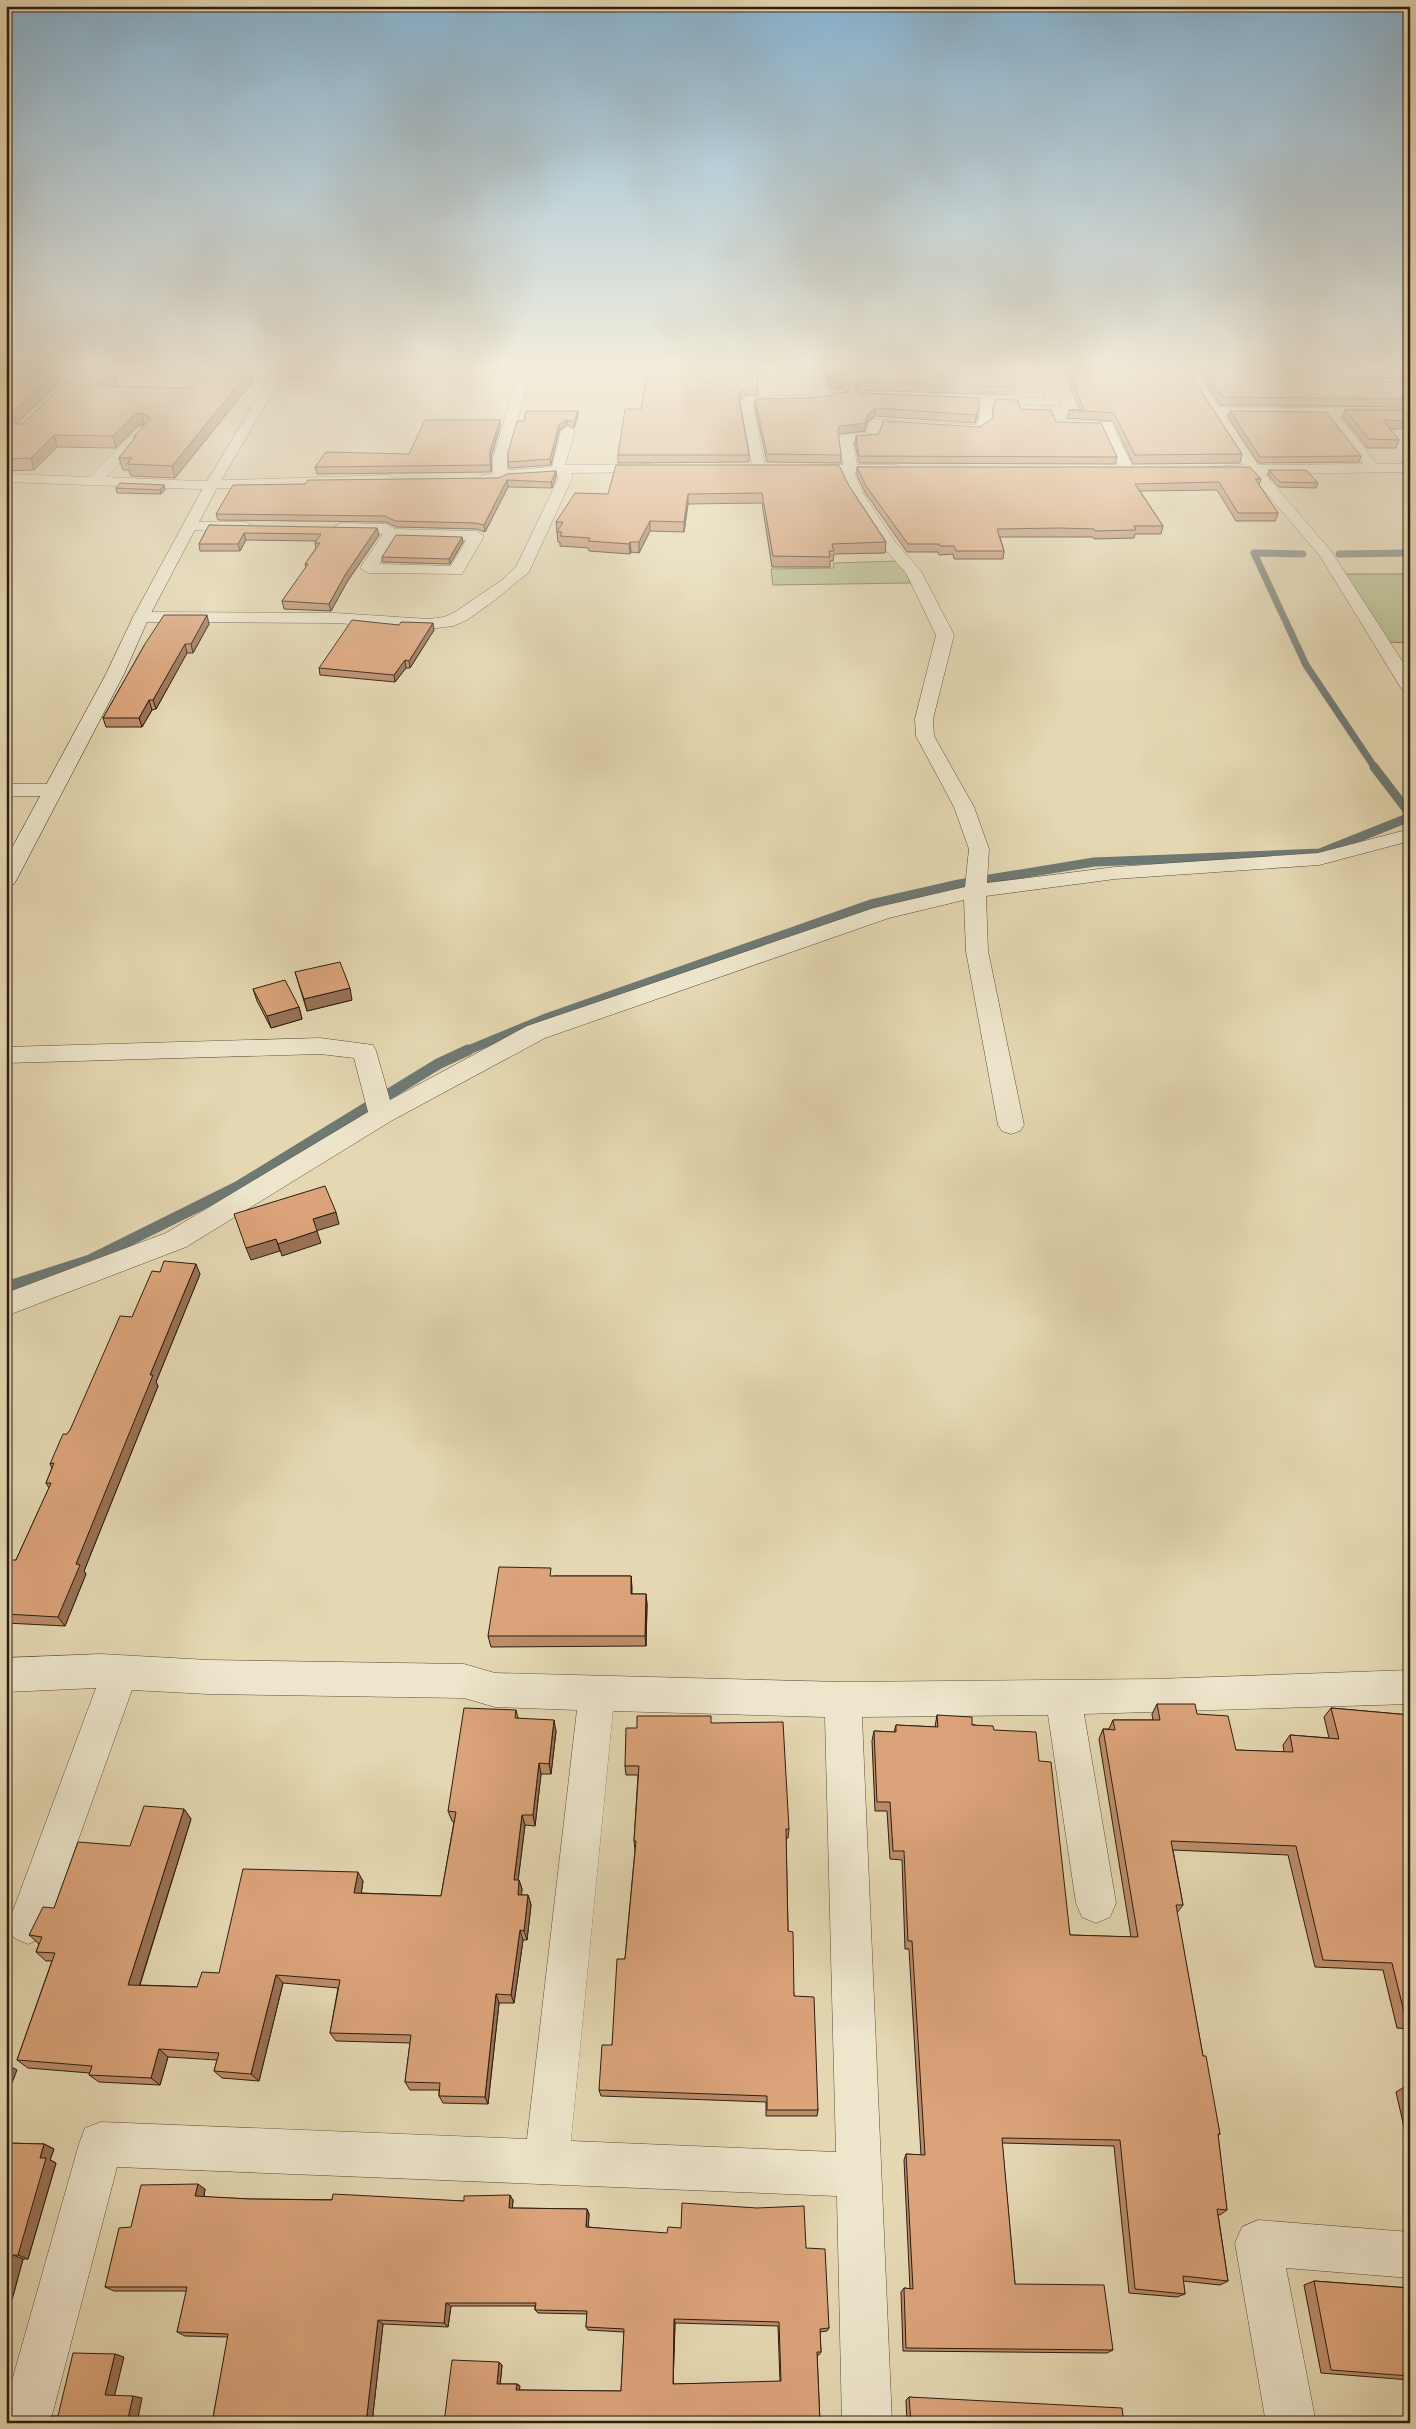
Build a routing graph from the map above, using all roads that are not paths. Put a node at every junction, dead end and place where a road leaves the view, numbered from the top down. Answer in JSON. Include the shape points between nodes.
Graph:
{"nodes":[{"id":1,"x":102,"y":480,"type":"edge"},
{"id":2,"x":214,"y":480,"type":"edge"},
{"id":3,"x":351,"y":480,"type":"edge"},
{"id":4,"x":564,"y":480,"type":"edge"},
{"id":5,"x":852,"y":480,"type":"edge"},
{"id":6,"x":1263,"y":480,"type":"edge"},
{"id":7,"x":212,"y":484,"type":"junction"},
{"id":8,"x":190,"y":527,"type":"junction"},
{"id":9,"x":262,"y":527,"type":"edge"},
{"id":10,"x":329,"y":528,"type":"edge"},
{"id":11,"x":391,"y":533,"type":"junction"},
{"id":12,"x":141,"y":618,"type":"junction"},
{"id":13,"x":1410,"y":688,"type":"edge"},
{"id":14,"x":6,"y":790,"type":"edge"},
{"id":15,"x":52,"y":790,"type":"junction"},
{"id":16,"x":1410,"y":835,"type":"edge"},
{"id":17,"x":6,"y":880,"type":"edge"},
{"id":18,"x":975,"y":891,"type":"junction"},
{"id":19,"x":6,"y":1055,"type":"edge"},
{"id":20,"x":382,"y":1115,"type":"junction"},
{"id":21,"x":1011,"y":1125,"type":"dead end"},
{"id":22,"x":6,"y":1305,"type":"edge"},
{"id":23,"x":120,"y":1672,"type":"junction"},
{"id":24,"x":6,"y":1675,"type":"edge"},
{"id":25,"x":1410,"y":1687,"type":"edge"},
{"id":26,"x":597,"y":1693,"type":"junction"},
{"id":27,"x":1063,"y":1697,"type":"junction"},
{"id":28,"x":844,"y":1700,"type":"junction"},
{"id":29,"x":1096,"y":1903,"type":"dead end"},
{"id":30,"x":28,"y":1924,"type":"dead end"},
{"id":31,"x":546,"y":2163,"type":"junction"},
{"id":32,"x":860,"y":2175,"type":"junction"},
{"id":33,"x":1410,"y":2255,"type":"edge"},
{"id":34,"x":25,"y":2423,"type":"edge"},
{"id":35,"x":867,"y":2423,"type":"edge"},
{"id":36,"x":1291,"y":2423,"type":"edge"}],
"edges":[{"from":1,"to":7,"type":"street"},
{"from":2,"to":7,"type":"street"},
{"from":3,"to":7,"type":"street"},
{"from":4,"to":12,"type":"street","via":[[523,569],[489,597],[447,622],[429,624],[279,617]]},
{"from":5,"to":18,"type":"street","via":[[857,495],[890,546],[914,571],[945,635],[924,719],[925,736],[964,806],[979,849]]},
{"from":6,"to":13,"type":"street","via":[[1326,554]]},
{"from":7,"to":8,"type":"street"},
{"from":8,"to":9,"type":"street"},
{"from":8,"to":12,"type":"street"},
{"from":10,"to":11,"type":"street","via":[[386,529]]},
{"from":11,"to":11,"type":"street","via":[[368,568],[456,571],[476,536]]},
{"from":12,"to":15,"type":"street","via":[[115,674]]},
{"from":14,"to":15,"type":"street"},
{"from":15,"to":17,"type":"street"},
{"from":16,"to":18,"type":"street","via":[[1319,860],[1115,873]]},
{"from":18,"to":20,"type":"street","via":[[872,916],[536,1032]]},
{"from":18,"to":21,"type":"street","via":[[976,951]]},
{"from":19,"to":20,"type":"street","via":[[320,1046],[364,1051]]},
{"from":20,"to":22,"type":"street","via":[[176,1240]]},
{"from":23,"to":24,"type":"street"},
{"from":23,"to":26,"type":"street","via":[[208,1677],[464,1681],[495,1690]]},
{"from":23,"to":30,"type":"street"},
{"from":25,"to":27,"type":"street"},
{"from":26,"to":28,"type":"street"},
{"from":26,"to":31,"type":"street"},
{"from":27,"to":28,"type":"street"},
{"from":27,"to":29,"type":"street"},
{"from":28,"to":32,"type":"street"},
{"from":31,"to":32,"type":"street"},
{"from":31,"to":34,"type":"street","via":[[100,2144]]},
{"from":32,"to":35,"type":"street"},
{"from":33,"to":36,"type":"street","via":[[1258,2243]]}]}
